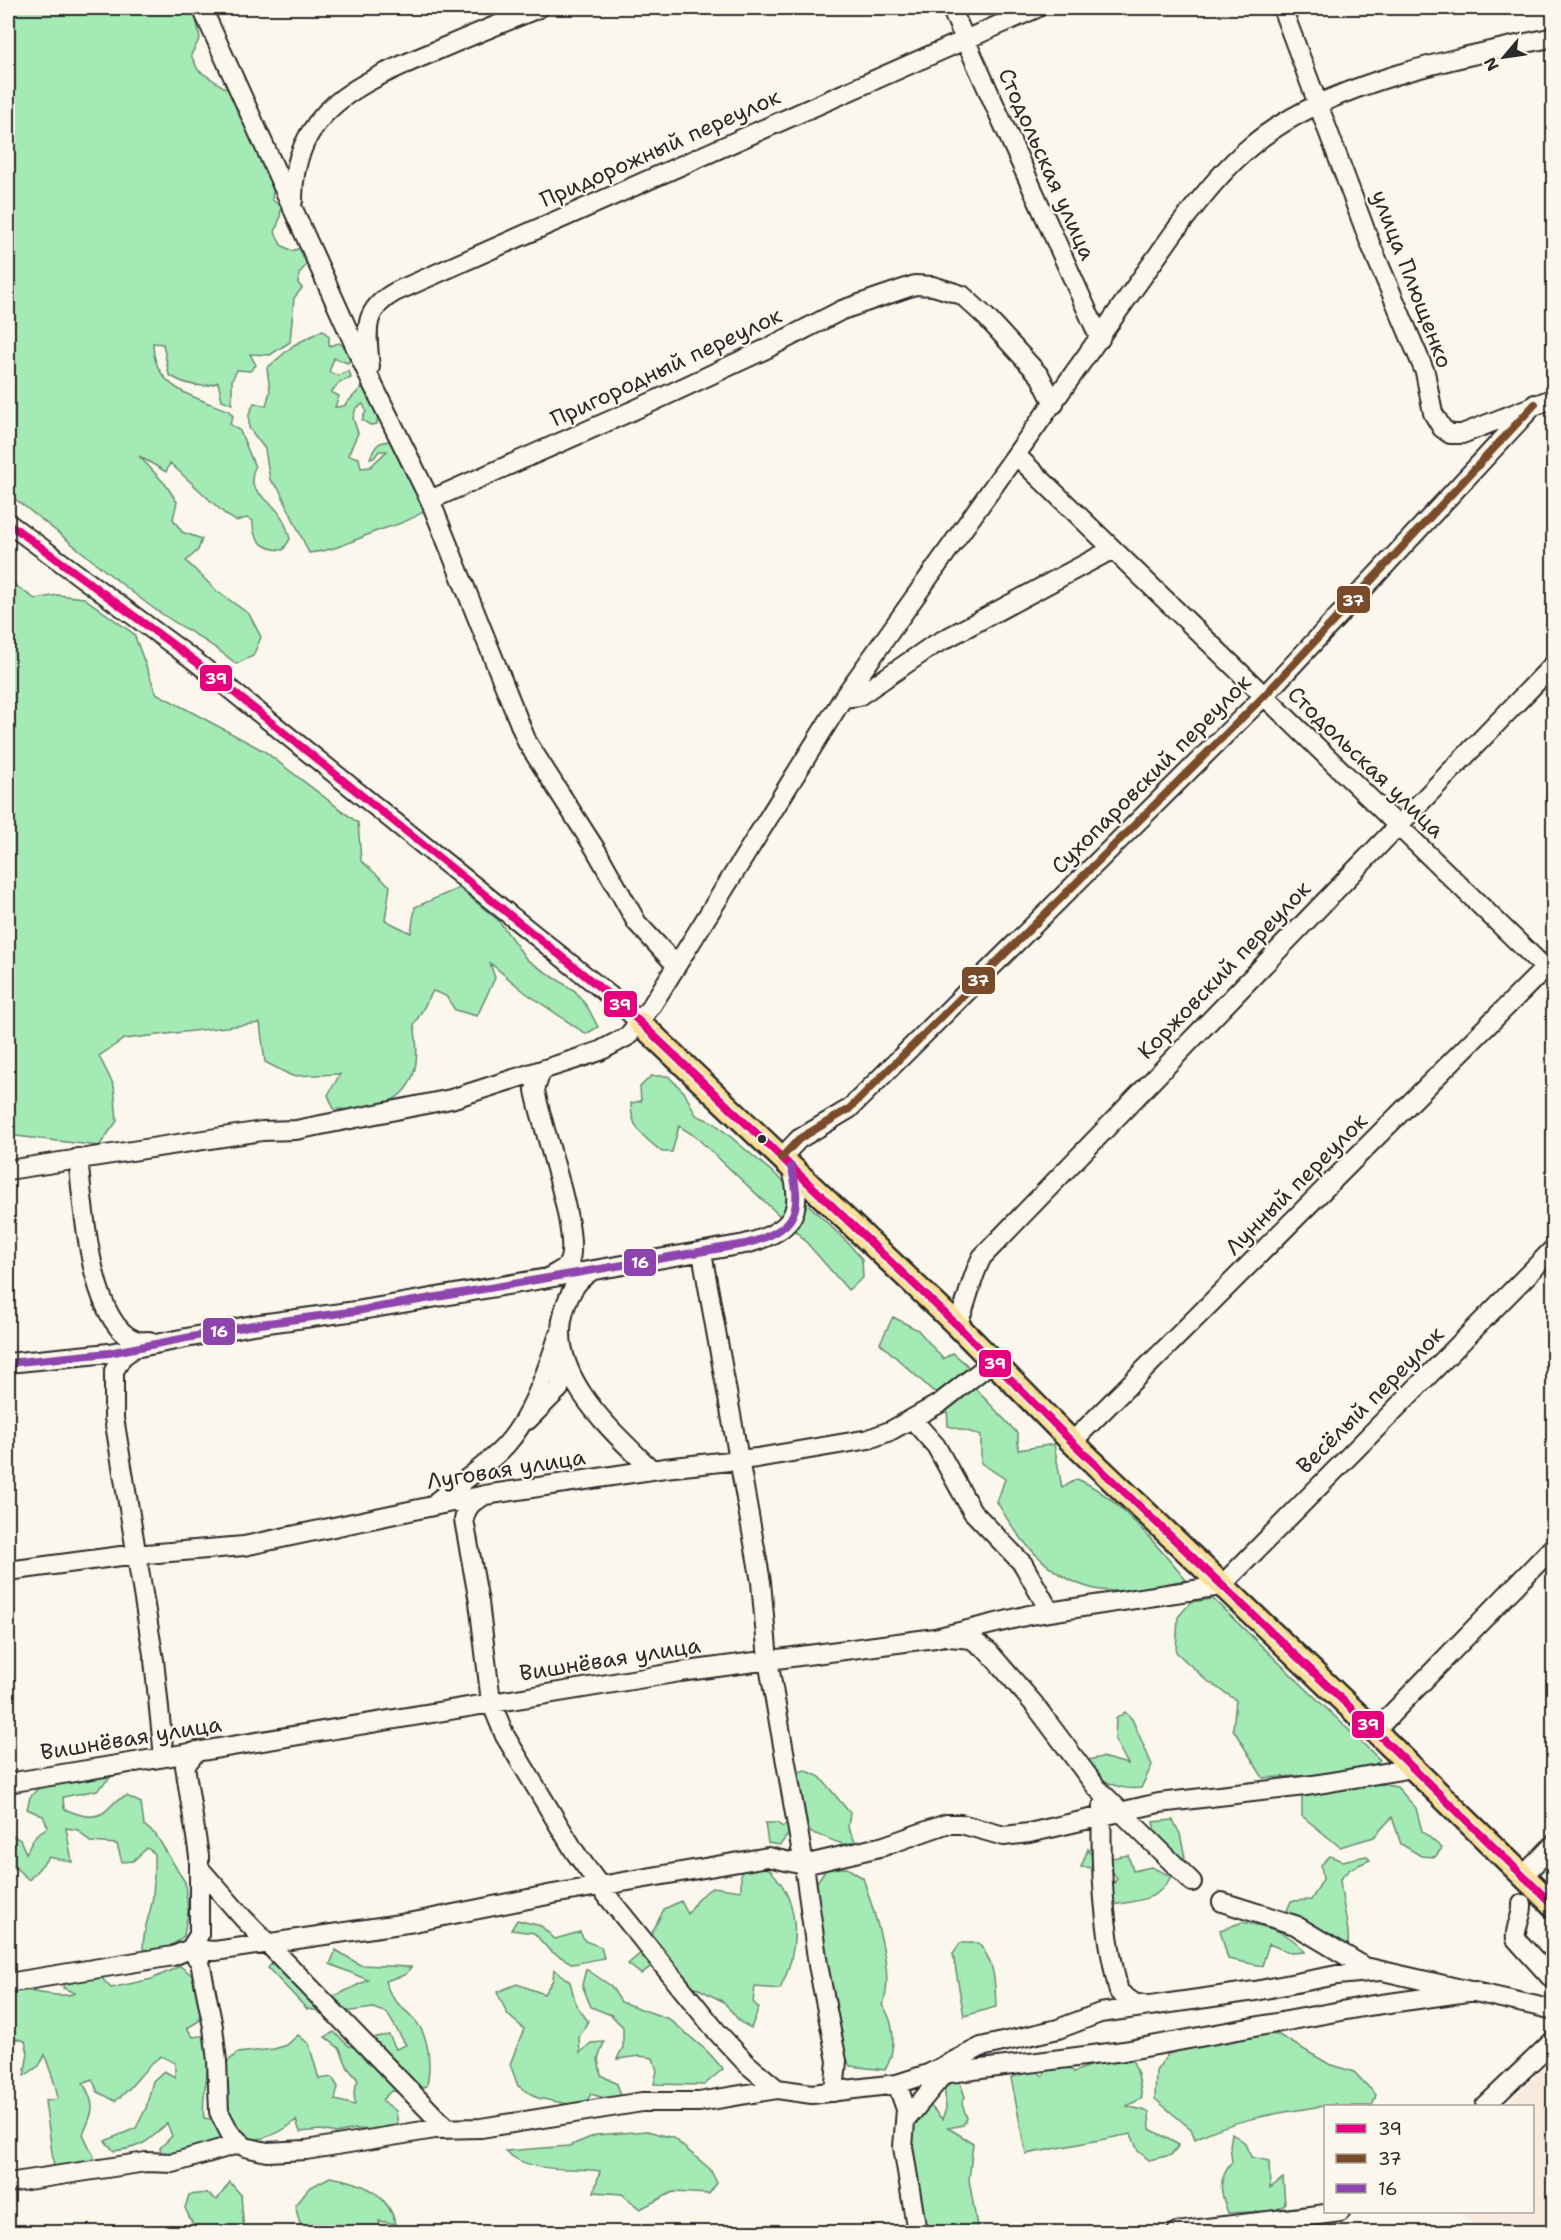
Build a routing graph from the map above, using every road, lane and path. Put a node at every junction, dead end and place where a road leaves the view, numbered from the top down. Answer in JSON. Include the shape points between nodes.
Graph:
{"nodes":[{"id":1,"x":539,"y":8,"type":"edge"},
{"id":2,"x":951,"y":8,"type":"edge"},
{"id":3,"x":1037,"y":8,"type":"edge"},
{"id":4,"x":1282,"y":8,"type":"edge"},
{"id":5,"x":206,"y":11,"type":"edge"},
{"id":6,"x":1554,"y":38,"type":"edge"},
{"id":7,"x":965,"y":39,"type":"junction"},
{"id":8,"x":1319,"y":102,"type":"junction"},
{"id":9,"x":293,"y":208,"type":"junction"},
{"id":10,"x":1100,"y":339,"type":"junction"},
{"id":11,"x":371,"y":381,"type":"junction"},
{"id":12,"x":1554,"y":398,"type":"edge"},
{"id":13,"x":1054,"y":404,"type":"junction"},
{"id":14,"x":1535,"y":404,"type":"junction"},
{"id":15,"x":1017,"y":456,"type":"junction"},
{"id":16,"x":430,"y":500,"type":"junction"},
{"id":17,"x":8,"y":523,"type":"edge"},
{"id":18,"x":1113,"y":549,"type":"junction"},
{"id":19,"x":1554,"y":664,"type":"edge"},
{"id":20,"x":1264,"y":696,"type":"junction"},
{"id":21,"x":843,"y":698,"type":"junction"},
{"id":22,"x":1396,"y":825,"type":"junction"},
{"id":23,"x":676,"y":965,"type":"junction"},
{"id":24,"x":1551,"y":968,"type":"edge"},
{"id":25,"x":640,"y":1023,"type":"junction"},
{"id":26,"x":545,"y":1069,"type":"junction"},
{"id":27,"x":78,"y":1158,"type":"junction"},
{"id":28,"x":786,"y":1162,"type":"junction"},
{"id":29,"x":8,"y":1170,"type":"edge"},
{"id":30,"x":1554,"y":1248,"type":"edge"},
{"id":31,"x":702,"y":1252,"type":"junction"},
{"id":32,"x":597,"y":1268,"type":"junction"},
{"id":33,"x":544,"y":1279,"type":"junction"},
{"id":34,"x":957,"y":1325,"type":"junction"},
{"id":35,"x":561,"y":1328,"type":"junction"},
{"id":36,"x":160,"y":1341,"type":"junction"},
{"id":37,"x":135,"y":1347,"type":"junction"},
{"id":38,"x":993,"y":1362,"type":"junction"},
{"id":39,"x":8,"y":1363,"type":"edge"},
{"id":40,"x":566,"y":1367,"type":"junction"},
{"id":41,"x":912,"y":1419,"type":"junction"},
{"id":42,"x":513,"y":1435,"type":"junction"},
{"id":43,"x":1072,"y":1442,"type":"junction"},
{"id":44,"x":741,"y":1460,"type":"junction"},
{"id":45,"x":652,"y":1470,"type":"junction"},
{"id":46,"x":485,"y":1495,"type":"junction"},
{"id":47,"x":434,"y":1504,"type":"junction"},
{"id":48,"x":1554,"y":1546,"type":"edge"},
{"id":49,"x":138,"y":1555,"type":"junction"},
{"id":50,"x":8,"y":1571,"type":"edge"},
{"id":51,"x":1221,"y":1586,"type":"junction"},
{"id":52,"x":1050,"y":1612,"type":"junction"},
{"id":53,"x":935,"y":1638,"type":"junction"},
{"id":54,"x":768,"y":1660,"type":"junction"},
{"id":55,"x":491,"y":1702,"type":"junction"},
{"id":56,"x":1376,"y":1731,"type":"junction"},
{"id":57,"x":197,"y":1751,"type":"junction"},
{"id":58,"x":164,"y":1757,"type":"junction"},
{"id":59,"x":1413,"y":1768,"type":"junction"},
{"id":60,"x":8,"y":1783,"type":"edge"},
{"id":61,"x":1097,"y":1788,"type":"junction"},
{"id":62,"x":1121,"y":1811,"type":"junction"},
{"id":63,"x":1101,"y":1816,"type":"junction"},
{"id":64,"x":1554,"y":1844,"type":"edge"},
{"id":65,"x":804,"y":1865,"type":"junction"},
{"id":66,"x":200,"y":1869,"type":"junction"},
{"id":67,"x":1523,"y":1876,"type":"junction"},
{"id":68,"x":1192,"y":1882,"type":"dead end"},
{"id":69,"x":602,"y":1888,"type":"junction"},
{"id":70,"x":1222,"y":1902,"type":"dead end"},
{"id":71,"x":1522,"y":1904,"type":"dead end"},
{"id":72,"x":1554,"y":1906,"type":"edge"},
{"id":73,"x":269,"y":1943,"type":"junction"},
{"id":74,"x":190,"y":1949,"type":"junction"},
{"id":75,"x":1380,"y":1971,"type":"junction"},
{"id":76,"x":1554,"y":1981,"type":"edge"},
{"id":77,"x":8,"y":1983,"type":"edge"},
{"id":78,"x":1475,"y":1991,"type":"junction"},
{"id":79,"x":1146,"y":2006,"type":"junction"},
{"id":80,"x":1554,"y":2010,"type":"edge"},
{"id":81,"x":1554,"y":2040,"type":"edge"},
{"id":82,"x":948,"y":2068,"type":"junction"},
{"id":83,"x":897,"y":2084,"type":"junction"},
{"id":84,"x":777,"y":2089,"type":"junction"},
{"id":85,"x":834,"y":2092,"type":"junction"},
{"id":86,"x":1486,"y":2105,"type":"edge"},
{"id":87,"x":905,"y":2121,"type":"junction"},
{"id":88,"x":447,"y":2129,"type":"junction"},
{"id":89,"x":241,"y":2143,"type":"junction"},
{"id":90,"x":8,"y":2183,"type":"edge"},
{"id":91,"x":1328,"y":2213,"type":"edge"},
{"id":92,"x":917,"y":2232,"type":"edge"},
{"id":93,"x":1177,"y":2232,"type":"edge"}],
"edges":[{"from":1,"to":9,"type":"street","via":[[381,74],[343,96],[306,137],[298,154]]},
{"from":2,"to":7,"type":"street","name":"Стодольская улица"},
{"from":3,"to":7,"type":"street","name":"Придорожный переулок"},
{"from":4,"to":8,"type":"street","name":"улица Плющенко"},
{"from":5,"to":9,"type":"street"},
{"from":6,"to":8,"type":"street","via":[[1465,57]]},
{"from":7,"to":10,"type":"street","name":"Стодольская улица"},
{"from":7,"to":11,"type":"street","name":"Придорожный переулок","via":[[383,298],[370,311]]},
{"from":8,"to":10,"type":"street","via":[[1253,144],[1230,165],[1175,231]]},
{"from":8,"to":14,"type":"street","name":"улица Плющенко","via":[[1370,243],[1425,372],[1438,424],[1450,434],[1462,434]]},
{"from":9,"to":11,"type":"street"},
{"from":10,"to":13,"type":"street"},
{"from":11,"to":16,"type":"street"},
{"from":12,"to":14,"type":"street","name":"улица Плющенко"},
{"from":13,"to":15,"type":"street"},
{"from":13,"to":16,"type":"street","name":"Пригородный переулок","via":[[1042,379],[959,292],[924,284],[842,310],[683,388]]},
{"from":14,"to":20,"type":"street","name":"Сухопаровский переулок"},
{"from":15,"to":18,"type":"street","name":"Стодольская улица"},
{"from":15,"to":21,"type":"street"},
{"from":16,"to":23,"type":"street","via":[[527,742],[638,922]]},
{"from":17,"to":25,"type":"street","via":[[195,661]]},
{"from":18,"to":20,"type":"street","name":"Стодольская улица"},
{"from":18,"to":21,"type":"street","via":[[941,641],[859,696]]},
{"from":19,"to":22,"type":"street","name":"Коржовский переулок"},
{"from":20,"to":22,"type":"street","name":"Стодольская улица"},
{"from":20,"to":28,"type":"street","name":"Сухопаровский переулок","via":[[849,1109],[800,1139]]},
{"from":21,"to":23,"type":"street"},
{"from":22,"to":24,"type":"street","name":"Стодольская улица"},
{"from":22,"to":34,"type":"street","name":"Коржовский переулок","via":[[982,1257]]},
{"from":23,"to":25,"type":"street"},
{"from":24,"to":43,"type":"street","name":"Лунный переулок"},
{"from":25,"to":26,"type":"street","via":[[628,1036],[600,1051]]},
{"from":25,"to":28,"type":"main road"},
{"from":26,"to":27,"type":"street","via":[[450,1100],[296,1130],[252,1132]]},
{"from":26,"to":33,"type":"street","via":[[535,1090],[566,1212],[571,1252],[563,1270]]},
{"from":27,"to":29,"type":"street"},
{"from":27,"to":36,"type":"street","via":[[85,1221],[104,1305],[112,1321],[136,1341]]},
{"from":28,"to":31,"type":"street","via":[[797,1186],[797,1203],[792,1219],[782,1231],[766,1239]]},
{"from":28,"to":34,"type":"main road"},
{"from":30,"to":51,"type":"street","name":"Весёлый переулок"},
{"from":31,"to":32,"type":"street"},
{"from":31,"to":44,"type":"street"},
{"from":32,"to":33,"type":"street"},
{"from":32,"to":35,"type":"street","via":[[573,1288]]},
{"from":33,"to":36,"type":"street"},
{"from":34,"to":38,"type":"main road"},
{"from":35,"to":40,"type":"street"},
{"from":35,"to":42,"type":"street","via":[[538,1388]]},
{"from":36,"to":37,"type":"street"},
{"from":37,"to":39,"type":"street"},
{"from":37,"to":49,"type":"street","via":[[122,1357],[112,1386]]},
{"from":38,"to":41,"type":"street","name":"Луговая улица"},
{"from":38,"to":43,"type":"main road"},
{"from":40,"to":42,"type":"street","via":[[560,1389]]},
{"from":40,"to":45,"type":"street","via":[[607,1424]]},
{"from":41,"to":44,"type":"street","name":"Луговая улица","via":[[869,1439]]},
{"from":41,"to":52,"type":"street","via":[[936,1446],[972,1511],[1023,1564]]},
{"from":42,"to":47,"type":"street","via":[[504,1447]]},
{"from":43,"to":51,"type":"main road"},
{"from":44,"to":45,"type":"street","name":"Луговая улица"},
{"from":44,"to":54,"type":"street","via":[[761,1581]]},
{"from":45,"to":46,"type":"street","name":"Луговая улица"},
{"from":46,"to":47,"type":"street","name":"Луговая улица"},
{"from":46,"to":55,"type":"street","via":[[466,1509],[464,1520]]},
{"from":47,"to":49,"type":"street","name":"Луговая улица","via":[[244,1546]]},
{"from":48,"to":56,"type":"street"},
{"from":49,"to":50,"type":"street","name":"Луговая улица"},
{"from":49,"to":58,"type":"street"},
{"from":51,"to":52,"type":"street","name":"Вишнёвая улица"},
{"from":51,"to":56,"type":"main road"},
{"from":52,"to":53,"type":"street","name":"Вишнёвая улица"},
{"from":53,"to":54,"type":"street","name":"Вишнёвая улица"},
{"from":53,"to":61,"type":"street","via":[[957,1636],[988,1651]]},
{"from":54,"to":55,"type":"street","name":"Вишнёвая улица"},
{"from":54,"to":65,"type":"street"},
{"from":55,"to":57,"type":"street","name":"Вишнёвая улица"},
{"from":55,"to":69,"type":"street","via":[[505,1736],[575,1852]]},
{"from":56,"to":59,"type":"main road"},
{"from":57,"to":58,"type":"street","name":"Вишнёвая улица"},
{"from":57,"to":66,"type":"street","via":[[185,1766],[185,1777]]},
{"from":58,"to":60,"type":"street","name":"Вишнёвая улица"},
{"from":59,"to":62,"type":"street"},
{"from":59,"to":67,"type":"main road"},
{"from":61,"to":62,"type":"street"},
{"from":61,"to":63,"type":"street"},
{"from":62,"to":63,"type":"street"},
{"from":62,"to":68,"type":"street"},
{"from":63,"to":65,"type":"street","via":[[1004,1836],[946,1824],[858,1854]]},
{"from":63,"to":79,"type":"street","via":[[1106,1916],[1115,1976],[1119,1992]]},
{"from":64,"to":67,"type":"street"},
{"from":65,"to":69,"type":"street","via":[[768,1857]]},
{"from":65,"to":85,"type":"street","via":[[837,2061]]},
{"from":66,"to":73,"type":"street"},
{"from":66,"to":74,"type":"street","via":[[199,1935]]},
{"from":67,"to":72,"type":"main road"},
{"from":69,"to":73,"type":"street"},
{"from":69,"to":84,"type":"street","via":[[717,2032]]},
{"from":70,"to":75,"type":"street","via":[[1295,1925],[1365,1968]]},
{"from":71,"to":76,"type":"street","via":[[1516,1939]]},
{"from":73,"to":74,"type":"street","via":[[215,1951]]},
{"from":73,"to":88,"type":"street"},
{"from":74,"to":77,"type":"street","via":[[119,1967]]},
{"from":74,"to":89,"type":"street","via":[[200,1962],[211,2016],[218,2061],[219,2112],[230,2133]]},
{"from":75,"to":78,"type":"street"},
{"from":75,"to":79,"type":"street"},
{"from":78,"to":80,"type":"street"},
{"from":78,"to":82,"type":"street","via":[[1368,2006],[1124,2051]]},
{"from":79,"to":82,"type":"street","via":[[1100,2013],[1058,2029],[997,2041]]},
{"from":81,"to":86,"type":"street"},
{"from":82,"to":83,"type":"street"},
{"from":82,"to":87,"type":"street"},
{"from":83,"to":85,"type":"street"},
{"from":83,"to":87,"type":"street","via":[[906,2109]]},
{"from":84,"to":85,"type":"street","via":[[812,2094]]},
{"from":84,"to":88,"type":"street","via":[[699,2102],[642,2102],[481,2128]]},
{"from":87,"to":92,"type":"street","via":[[905,2164]]},
{"from":88,"to":89,"type":"street","via":[[306,2150],[267,2152]]},
{"from":89,"to":90,"type":"street","via":[[173,2163],[146,2162]]},
{"from":91,"to":93,"type":"street"}]}
